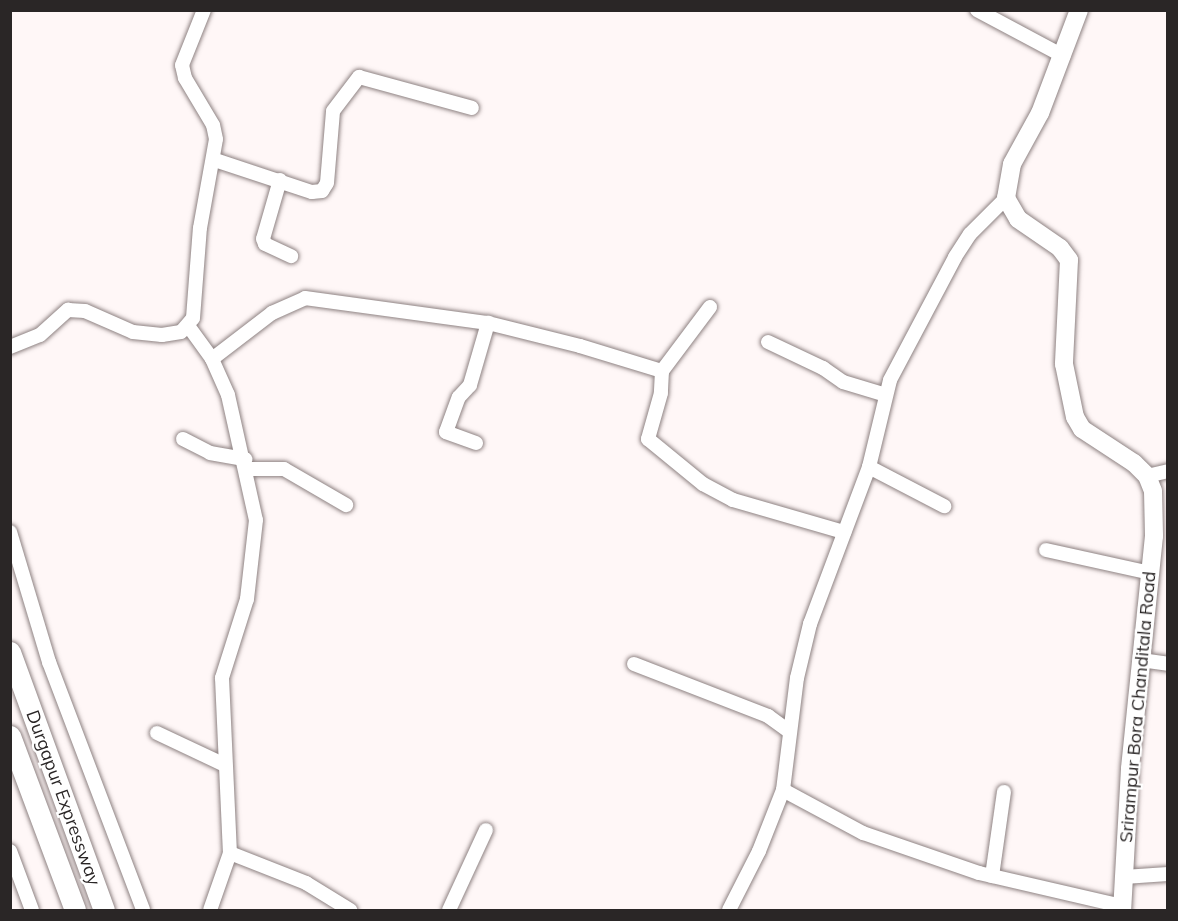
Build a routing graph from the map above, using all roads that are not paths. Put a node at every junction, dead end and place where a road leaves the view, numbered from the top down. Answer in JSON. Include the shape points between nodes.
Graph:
{"nodes":[{"id":1,"x":204,"y":10,"type":"edge"},
{"id":2,"x":976,"y":10,"type":"edge"},
{"id":3,"x":1079,"y":10,"type":"edge"},
{"id":4,"x":1063,"y":56,"type":"junction"},
{"id":5,"x":472,"y":108,"type":"dead end"},
{"id":6,"x":215,"y":160,"type":"junction"},
{"id":7,"x":280,"y":180,"type":"junction"},
{"id":8,"x":1006,"y":198,"type":"junction"},
{"id":9,"x":291,"y":256,"type":"dead end"},
{"id":10,"x":710,"y":307,"type":"dead end"},
{"id":11,"x":488,"y":323,"type":"junction"},
{"id":12,"x":189,"y":327,"type":"junction"},
{"id":13,"x":768,"y":342,"type":"dead end"},
{"id":14,"x":10,"y":347,"type":"edge"},
{"id":15,"x":212,"y":359,"type":"junction"},
{"id":16,"x":662,"y":370,"type":"junction"},
{"id":17,"x":886,"y":395,"type":"junction"},
{"id":18,"x":183,"y":439,"type":"dead end"},
{"id":19,"x":476,"y":443,"type":"dead end"},
{"id":20,"x":246,"y":464,"type":"junction"},
{"id":21,"x":869,"y":467,"type":"junction"},
{"id":22,"x":1167,"y":471,"type":"edge"},
{"id":23,"x":1147,"y":476,"type":"junction"},
{"id":24,"x":346,"y":506,"type":"dead end"},
{"id":25,"x":944,"y":506,"type":"dead end"},
{"id":26,"x":10,"y":532,"type":"edge"},
{"id":27,"x":844,"y":532,"type":"junction"},
{"id":28,"x":1046,"y":550,"type":"dead end"},
{"id":29,"x":1151,"y":573,"type":"junction"},
{"id":30,"x":10,"y":652,"type":"edge"},
{"id":31,"x":1141,"y":660,"type":"junction"},
{"id":32,"x":634,"y":664,"type":"dead end"},
{"id":33,"x":1167,"y":664,"type":"edge"},
{"id":34,"x":790,"y":732,"type":"junction"},
{"id":35,"x":157,"y":733,"type":"dead end"},
{"id":36,"x":10,"y":736,"type":"edge"},
{"id":37,"x":223,"y":764,"type":"junction"},
{"id":38,"x":783,"y":790,"type":"junction"},
{"id":39,"x":1004,"y":792,"type":"dead end"},
{"id":40,"x":486,"y":830,"type":"dead end"},
{"id":41,"x":10,"y":851,"type":"edge"},
{"id":42,"x":230,"y":853,"type":"junction"},
{"id":43,"x":1167,"y":874,"type":"edge"},
{"id":44,"x":992,"y":876,"type":"junction"},
{"id":45,"x":1124,"y":877,"type":"junction"},
{"id":46,"x":1122,"y":908,"type":"edge"},
{"id":47,"x":32,"y":910,"type":"edge"},
{"id":48,"x":75,"y":910,"type":"edge"},
{"id":49,"x":104,"y":910,"type":"edge"},
{"id":50,"x":143,"y":910,"type":"edge"},
{"id":51,"x":210,"y":910,"type":"edge"},
{"id":52,"x":350,"y":910,"type":"edge"},
{"id":53,"x":449,"y":910,"type":"edge"},
{"id":54,"x":729,"y":910,"type":"edge"}],
"edges":[{"from":1,"to":6,"type":"street","via":[[182,65],[185,78],[213,124]]},
{"from":2,"to":4,"type":"street"},
{"from":3,"to":4,"type":"main road"},
{"from":4,"to":8,"type":"main road","via":[[1040,113],[1012,164]]},
{"from":5,"to":7,"type":"street","via":[[359,77],[333,111],[325,188],[317,193]]},
{"from":6,"to":7,"type":"street"},
{"from":6,"to":12,"type":"street","via":[[200,228],[196,309]]},
{"from":7,"to":9,"type":"street","via":[[263,239]]},
{"from":8,"to":17,"type":"street","via":[[970,234],[955,257],[902,354]]},
{"from":8,"to":23,"type":"main road","via":[[1018,219],[1060,248],[1069,260],[1064,364],[1075,417],[1082,429]]},
{"from":10,"to":16,"type":"street"},
{"from":11,"to":15,"type":"street","via":[[305,298],[272,313]]},
{"from":11,"to":16,"type":"street"},
{"from":11,"to":19,"type":"street","via":[[470,385],[459,397],[446,432]]},
{"from":12,"to":14,"type":"street","via":[[162,335],[133,332],[72,309],[40,335]]},
{"from":12,"to":15,"type":"street"},
{"from":13,"to":17,"type":"street","via":[[824,368],[843,382]]},
{"from":15,"to":20,"type":"street","via":[[228,395]]},
{"from":16,"to":27,"type":"street","via":[[662,393],[648,430],[651,442],[716,492]]},
{"from":17,"to":21,"type":"street"},
{"from":18,"to":20,"type":"street","via":[[210,453]]},
{"from":20,"to":24,"type":"street","via":[[284,469]]},
{"from":20,"to":37,"type":"street","via":[[255,503],[256,540],[247,599],[222,678]]},
{"from":21,"to":25,"type":"street"},
{"from":21,"to":27,"type":"street"},
{"from":22,"to":23,"type":"street"},
{"from":23,"to":29,"type":"main road","name":"Srirampur Bora Chanditala Road","via":[[1155,508]]},
{"from":26,"to":50,"type":"street","via":[[49,662]]},
{"from":27,"to":34,"type":"street","via":[[810,624]]},
{"from":28,"to":29,"type":"street"},
{"from":29,"to":31,"type":"main road","name":"Srirampur Bora Chanditala Road"},
{"from":30,"to":49,"type":"highway","name":"Durgapur Expressway"},
{"from":31,"to":33,"type":"street"},
{"from":31,"to":45,"type":"main road","name":"Srirampur Bora Chanditala Road"},
{"from":32,"to":34,"type":"street","via":[[768,716]]},
{"from":34,"to":38,"type":"street"},
{"from":35,"to":37,"type":"street"},
{"from":36,"to":48,"type":"highway","name":"Durgapur Expressway"},
{"from":37,"to":42,"type":"street"},
{"from":38,"to":44,"type":"street","via":[[863,833]]},
{"from":38,"to":54,"type":"street","via":[[759,851]]},
{"from":39,"to":44,"type":"street"},
{"from":40,"to":53,"type":"street"},
{"from":41,"to":47,"type":"street"},
{"from":42,"to":51,"type":"street"},
{"from":42,"to":52,"type":"street","via":[[306,882]]},
{"from":43,"to":45,"type":"street"},
{"from":44,"to":46,"type":"street"},
{"from":45,"to":46,"type":"main road","name":"Srirampur Bora Chanditala Road"}]}
